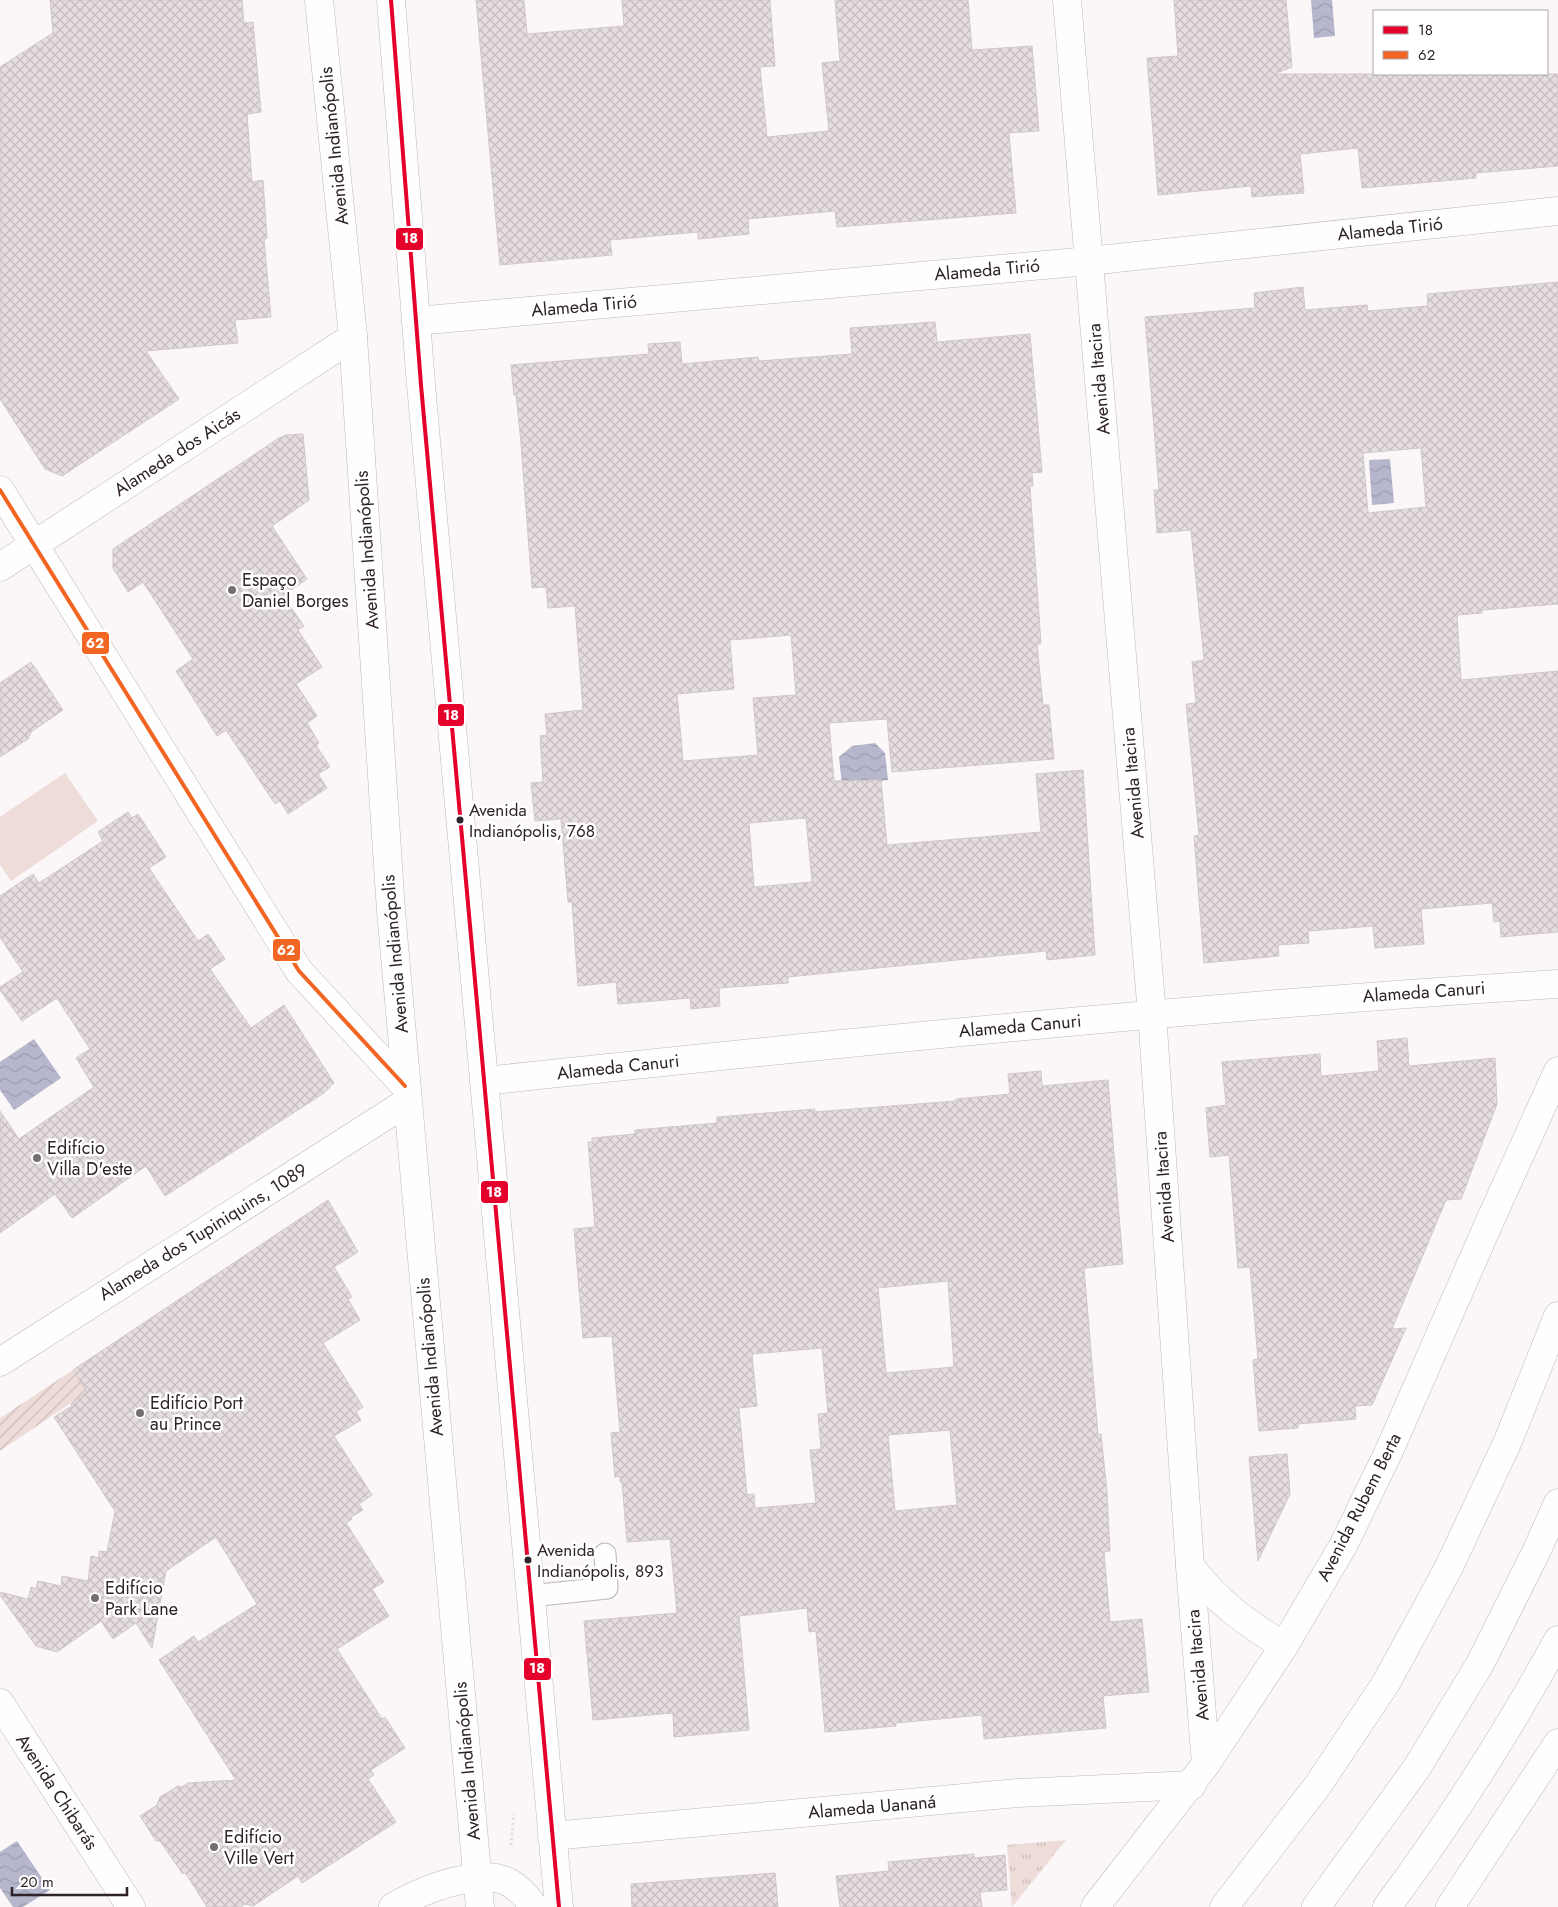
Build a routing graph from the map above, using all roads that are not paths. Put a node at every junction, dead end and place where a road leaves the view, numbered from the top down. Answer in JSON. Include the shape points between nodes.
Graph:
{"nodes":[{"id":1,"x":319,"y":0,"type":"edge"},
{"id":2,"x":391,"y":0,"type":"edge"},
{"id":3,"x":1067,"y":0,"type":"edge"},
{"id":4,"x":1558,"y":211,"type":"edge"},
{"id":5,"x":1089,"y":261,"type":"junction"},
{"id":6,"x":416,"y":321,"type":"junction"},
{"id":7,"x":353,"y":337,"type":"junction"},
{"id":8,"x":0,"y":490,"type":"edge"},
{"id":9,"x":34,"y":545,"type":"junction"},
{"id":10,"x":0,"y":566,"type":"edge"},
{"id":11,"x":1558,"y":984,"type":"edge"},
{"id":12,"x":1152,"y":1014,"type":"junction"},
{"id":13,"x":1558,"y":1071,"type":"edge"},
{"id":14,"x":484,"y":1081,"type":"junction"},
{"id":15,"x":406,"y":1094,"type":"junction"},
{"id":16,"x":1558,"y":1316,"type":"edge"},
{"id":17,"x":0,"y":1362,"type":"edge"},
{"id":18,"x":1558,"y":1503,"type":"edge"},
{"id":19,"x":605,"y":1554,"type":"dead end"},
{"id":20,"x":1190,"y":1566,"type":"junction"},
{"id":21,"x":530,"y":1596,"type":"junction"},
{"id":22,"x":1558,"y":1640,"type":"edge"},
{"id":23,"x":1284,"y":1646,"type":"junction"},
{"id":24,"x":0,"y":1703,"type":"edge"},
{"id":25,"x":1558,"y":1743,"type":"edge"},
{"id":26,"x":1199,"y":1774,"type":"junction"},
{"id":27,"x":552,"y":1836,"type":"junction"},
{"id":28,"x":478,"y":1878,"type":"junction"},
{"id":29,"x":130,"y":1907,"type":"edge"},
{"id":30,"x":393,"y":1907,"type":"edge"},
{"id":31,"x":480,"y":1907,"type":"edge"},
{"id":32,"x":534,"y":1907,"type":"edge"},
{"id":33,"x":559,"y":1907,"type":"edge"},
{"id":34,"x":1095,"y":1907,"type":"edge"},
{"id":35,"x":1224,"y":1907,"type":"edge"},
{"id":36,"x":1316,"y":1907,"type":"edge"},
{"id":37,"x":1386,"y":1907,"type":"edge"},
{"id":38,"x":1450,"y":1907,"type":"edge"}],
"edges":[{"from":1,"to":7,"type":"main road","name":"Avenida Indianópolis"},
{"from":2,"to":6,"type":"main road"},
{"from":3,"to":5,"type":"main road","name":"Avenida Itacira"},
{"from":4,"to":5,"type":"main road","name":"Alameda Tirió"},
{"from":5,"to":6,"type":"main road","name":"Alameda Tirió"},
{"from":5,"to":12,"type":"main road","name":"Avenida Itacira"},
{"from":6,"to":14,"type":"main road"},
{"from":7,"to":9,"type":"main road","name":"Alameda dos Aicás"},
{"from":7,"to":15,"type":"main road","name":"Avenida Indianópolis","via":[[390,902]]},
{"from":8,"to":9,"type":"main road"},
{"from":9,"to":10,"type":"main road","name":"Alameda dos Aicás"},
{"from":9,"to":15,"type":"main road","via":[[299,971]]},
{"from":11,"to":12,"type":"main road","name":"Alameda Canuri","via":[[1368,995]]},
{"from":12,"to":14,"type":"main road","name":"Alameda Canuri","via":[[867,1040]]},
{"from":12,"to":20,"type":"main road","name":"Avenida Itacira"},
{"from":13,"to":23,"type":"main road","name":"Avenida Rubem Berta","via":[[1381,1468],[1344,1544]]},
{"from":14,"to":21,"type":"main road"},
{"from":15,"to":17,"type":"main road","name":"Alameda dos Tupiniquins, 1089"},
{"from":15,"to":28,"type":"main road","name":"Avenida Indianópolis"},
{"from":16,"to":35,"type":"main road","via":[[1500,1458],[1448,1569],[1386,1683],[1318,1785]]},
{"from":18,"to":36,"type":"main road","via":[[1480,1664],[1416,1769]]},
{"from":19,"to":21,"type":"lane","via":[[607,1588]]},
{"from":20,"to":23,"type":"main road","name":"Avenida Itacira","via":[[1228,1608]]},
{"from":20,"to":26,"type":"main road","name":"Avenida Itacira"},
{"from":21,"to":27,"type":"main road"},
{"from":22,"to":37,"type":"main road","via":[[1471,1788]]},
{"from":23,"to":26,"type":"main road","name":"Avenida Rubem Berta"},
{"from":24,"to":29,"type":"main road","name":"Avenida Chibarás"},
{"from":25,"to":38,"type":"main road"},
{"from":26,"to":27,"type":"main road","name":"Alameda Uananá"},
{"from":26,"to":34,"type":"main road","name":"Avenida Rubem Berta"},
{"from":27,"to":33,"type":"main road"},
{"from":28,"to":30,"type":"main road","via":[[421,1891]]},
{"from":28,"to":31,"type":"main road","name":"Avenida Indianópolis"},
{"from":28,"to":32,"type":"main road","via":[[487,1876],[510,1882]]}]}
